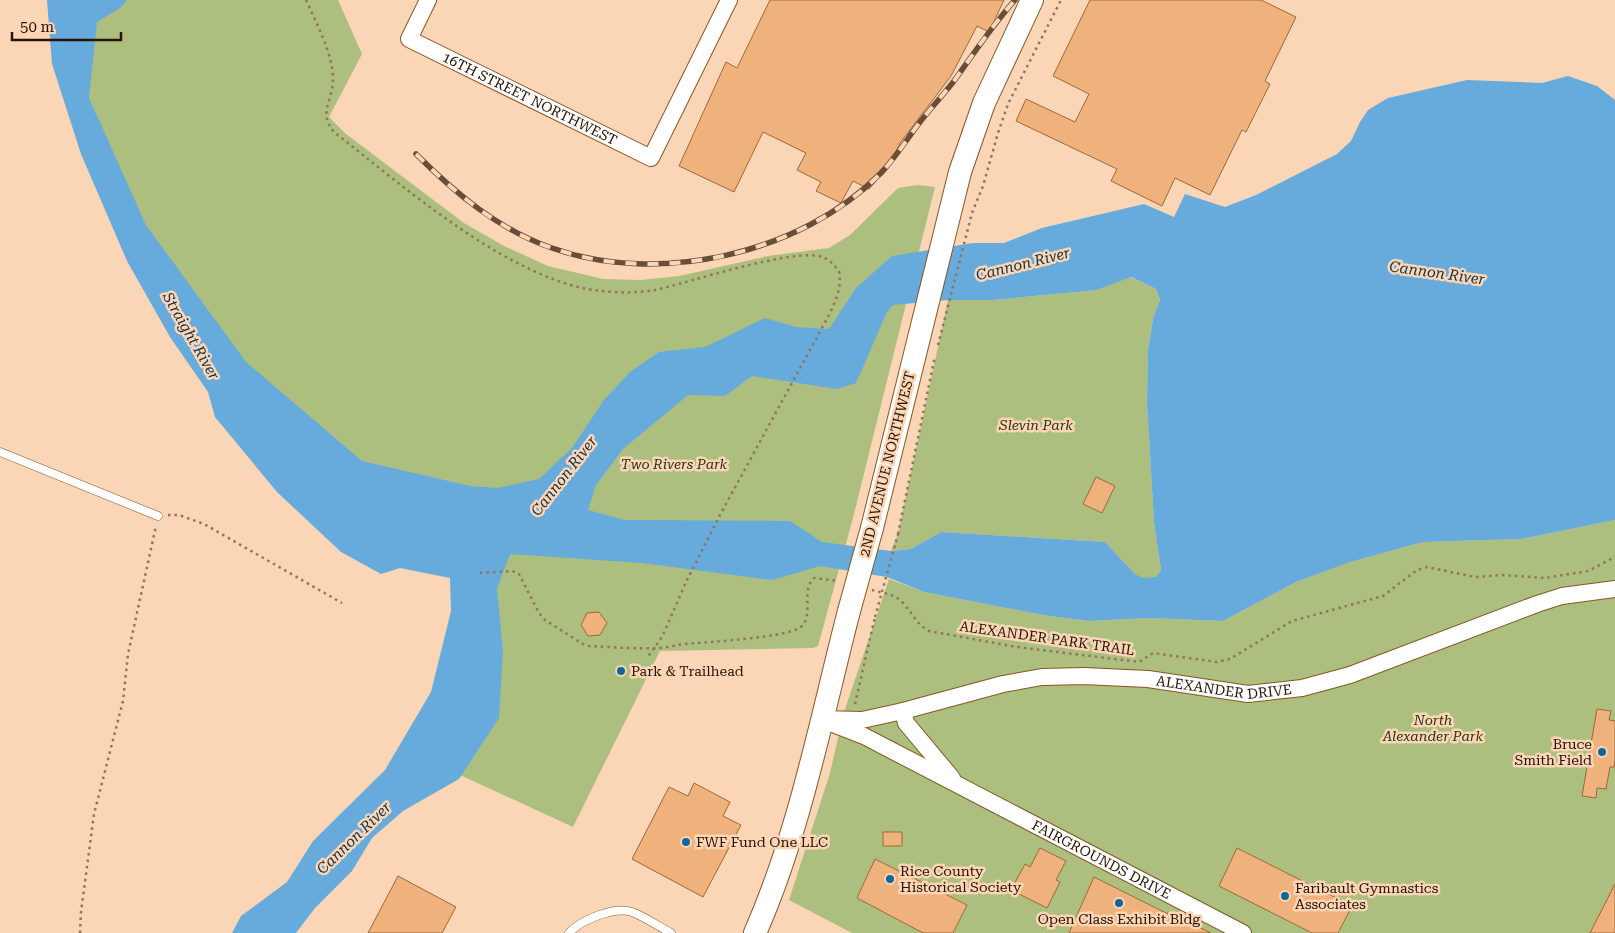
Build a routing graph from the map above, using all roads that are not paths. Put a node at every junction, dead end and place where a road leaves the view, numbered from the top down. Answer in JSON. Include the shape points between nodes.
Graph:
{"nodes":[{"id":1,"x":428,"y":0,"type":"edge"},
{"id":2,"x":729,"y":0,"type":"edge"},
{"id":3,"x":1032,"y":0,"type":"edge"},
{"id":4,"x":0,"y":452,"type":"edge"},
{"id":5,"x":158,"y":516,"type":"road end"},
{"id":6,"x":1615,"y":589,"type":"edge"},
{"id":7,"x":903,"y":711,"type":"junction"},
{"id":8,"x":821,"y":719,"type":"junction"},
{"id":9,"x":960,"y":787,"type":"junction"},
{"id":10,"x":570,"y":933,"type":"edge"},
{"id":11,"x":671,"y":933,"type":"edge"},
{"id":12,"x":755,"y":933,"type":"edge"},
{"id":13,"x":1243,"y":933,"type":"edge"}],
"edges":[{"from":1,"to":2,"type":"street","name":"16TH STREET NORTHWEST","via":[[409,39],[651,158]]},
{"from":3,"to":8,"type":"street","name":"2ND AVENUE NORTHWEST","bridge":true,"via":[[984,103],[960,172],[962,209]]},
{"from":4,"to":5,"type":"lane"},
{"from":6,"to":7,"type":"street","name":"ALEXANDER DRIVE","via":[[1562,596],[1350,675],[1302,688],[1248,694],[1148,679],[1042,677],[1002,684]]},
{"from":7,"to":8,"type":"street","name":"ALEXANDER DRIVE","via":[[862,720]]},
{"from":7,"to":9,"type":"street","name":"FAIRGROUNDS DRIVE","via":[[906,723]]},
{"from":8,"to":9,"type":"street","name":"FAIRGROUNDS DRIVE","via":[[864,736]]},
{"from":8,"to":12,"type":"street","name":"2ND AVENUE NORTHWEST","via":[[797,811]]},
{"from":9,"to":13,"type":"street","name":"FAIRGROUNDS DRIVE"},
{"from":10,"to":11,"type":"lane","via":[[585,922],[611,912],[630,912]]}]}
